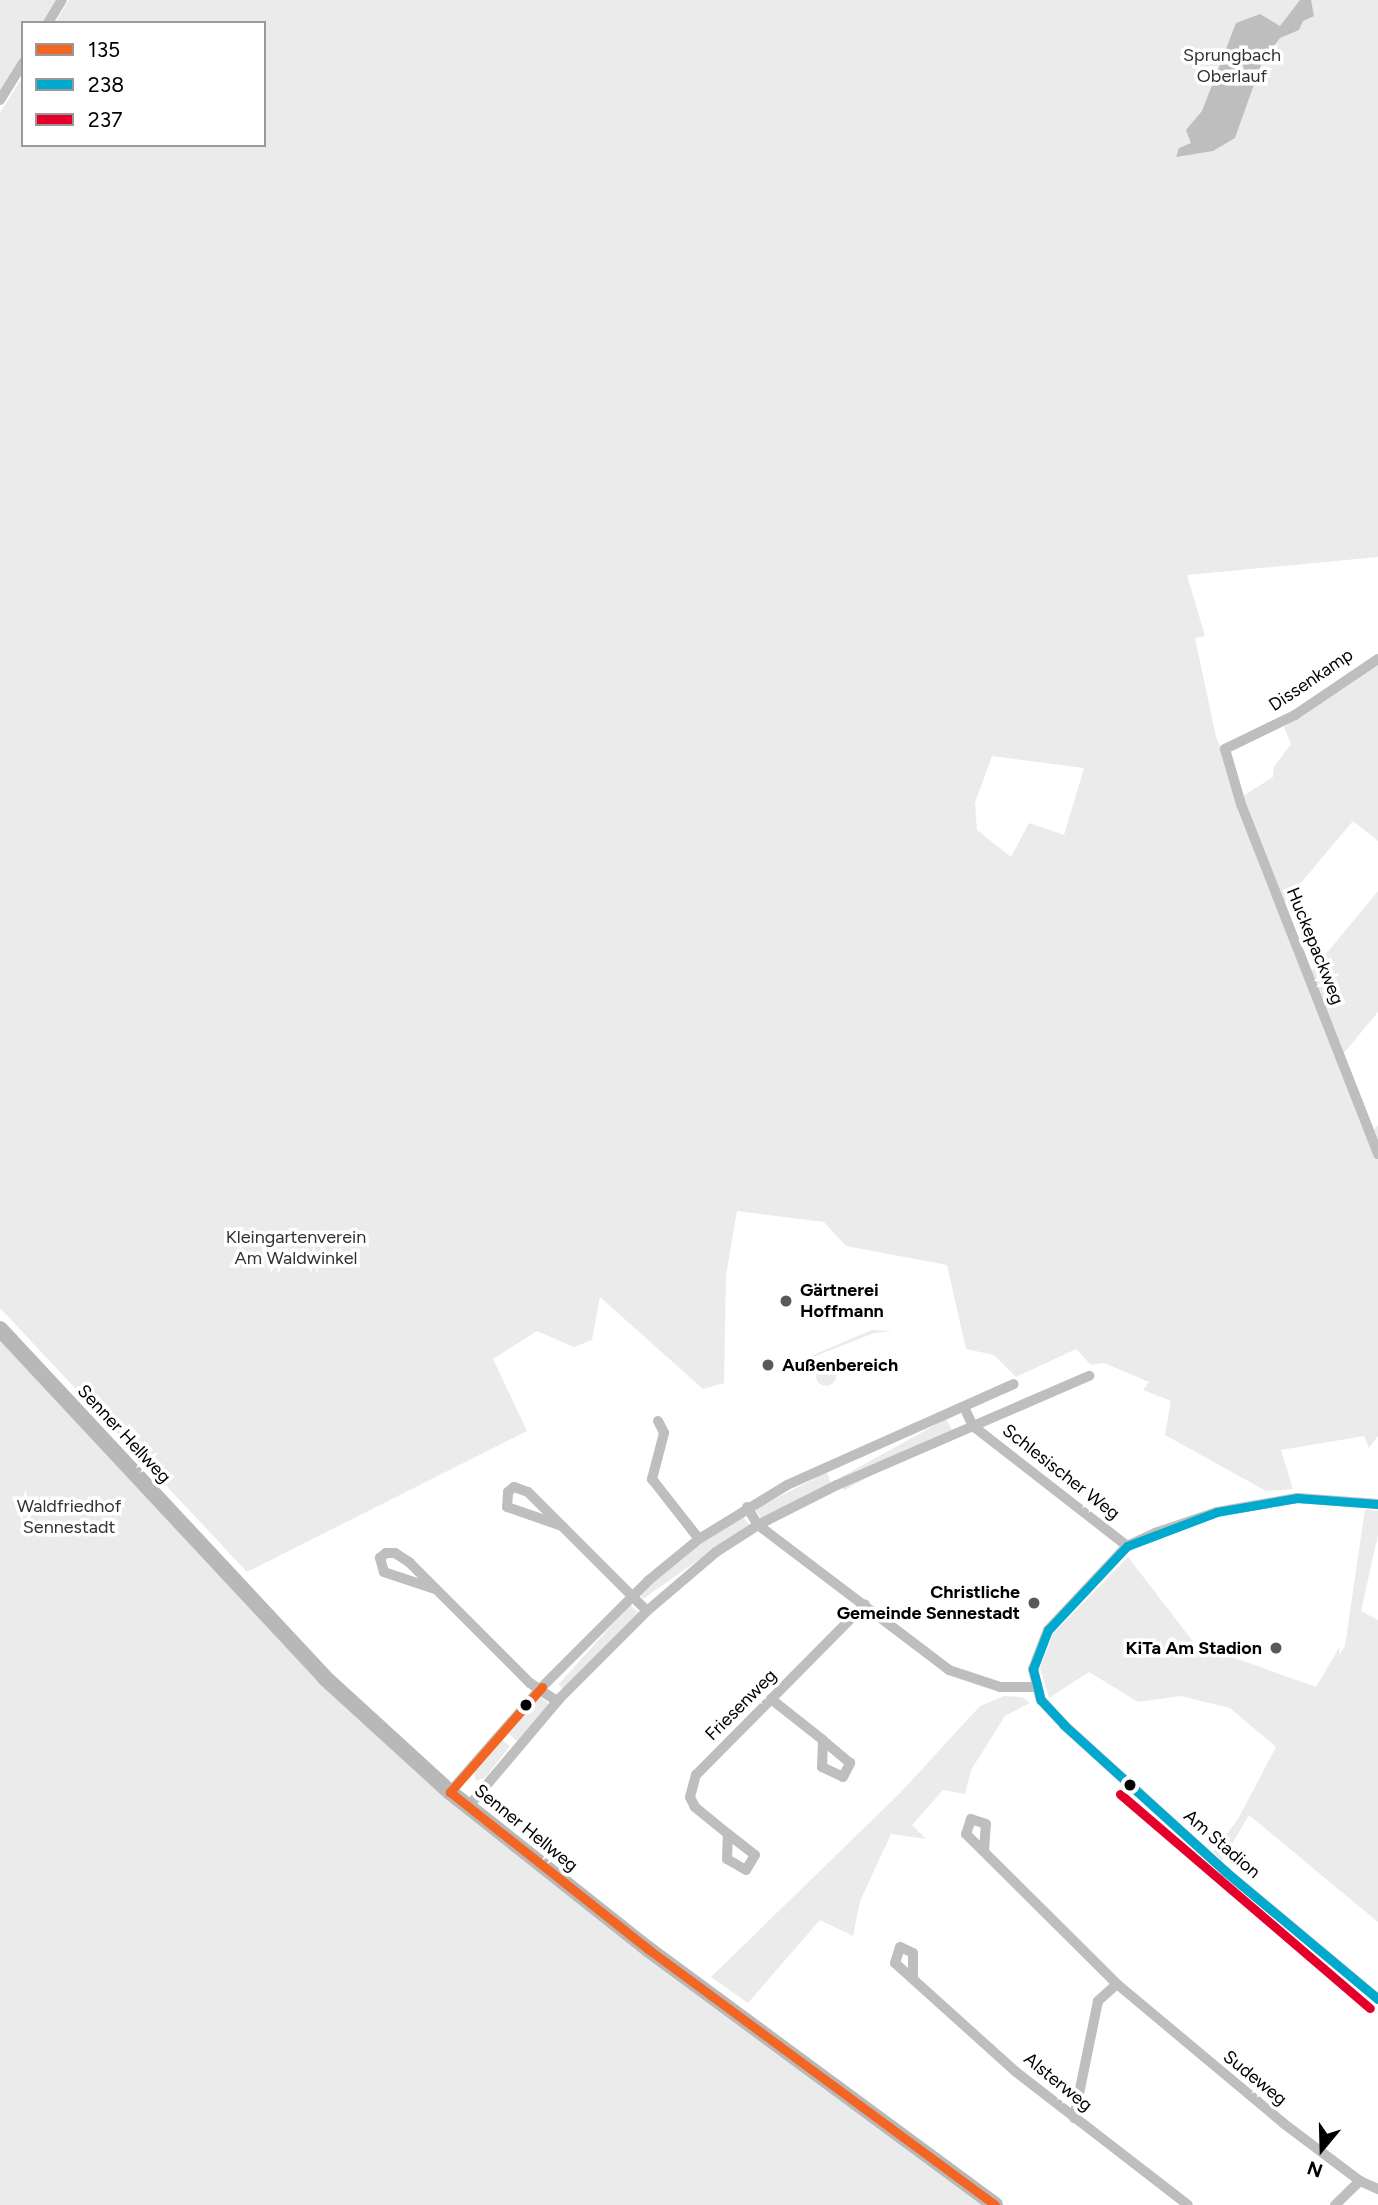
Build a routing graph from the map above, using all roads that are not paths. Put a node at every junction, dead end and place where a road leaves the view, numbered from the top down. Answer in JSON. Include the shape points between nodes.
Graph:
{"nodes":[{"id":1,"x":62,"y":0,"type":"edge"},
{"id":2,"x":49,"y":21,"type":"edge"},
{"id":3,"x":21,"y":66,"type":"edge"},
{"id":4,"x":0,"y":100,"type":"edge"},
{"id":5,"x":1378,"y":659,"type":"edge"},
{"id":6,"x":1225,"y":749,"type":"joint"},
{"id":7,"x":1378,"y":1154,"type":"edge"},
{"id":8,"x":0,"y":1329,"type":"edge"},
{"id":9,"x":1089,"y":1376,"type":"dead end"},
{"id":10,"x":1014,"y":1384,"type":"dead end"},
{"id":11,"x":964,"y":1407,"type":"junction"},
{"id":12,"x":658,"y":1421,"type":"dead end"},
{"id":13,"x":973,"y":1426,"type":"junction"},
{"id":14,"x":1378,"y":1504,"type":"edge"},
{"id":15,"x":747,"y":1507,"type":"junction"},
{"id":16,"x":758,"y":1525,"type":"junction"},
{"id":17,"x":562,"y":1526,"type":"junction"},
{"id":18,"x":699,"y":1539,"type":"junction"},
{"id":19,"x":1128,"y":1546,"type":"junction"},
{"id":20,"x":435,"y":1589,"type":"junction"},
{"id":21,"x":633,"y":1597,"type":"junction"},
{"id":22,"x":864,"y":1604,"type":"junction"},
{"id":23,"x":646,"y":1611,"type":"junction"},
{"id":24,"x":542,"y":1687,"type":"junction"},
{"id":25,"x":1034,"y":1687,"type":"junction"},
{"id":26,"x":771,"y":1699,"type":"junction"},
{"id":27,"x":557,"y":1701,"type":"junction"},
{"id":28,"x":823,"y":1740,"type":"dead end"},
{"id":29,"x":450,"y":1792,"type":"junction"},
{"id":30,"x":468,"y":1807,"type":"junction"},
{"id":31,"x":728,"y":1834,"type":"dead end"},
{"id":32,"x":984,"y":1851,"type":"dead end"},
{"id":33,"x":913,"y":1977,"type":"dead end"},
{"id":34,"x":1117,"y":1984,"type":"junction"},
{"id":35,"x":1378,"y":1999,"type":"edge"},
{"id":36,"x":1073,"y":2118,"type":"junction"},
{"id":37,"x":1360,"y":2181,"type":"junction"},
{"id":38,"x":1378,"y":2189,"type":"edge"},
{"id":39,"x":995,"y":2205,"type":"edge"},
{"id":40,"x":1188,"y":2205,"type":"edge"},
{"id":41,"x":1335,"y":2205,"type":"edge"}],
"edges":[{"from":1,"to":2,"type":"street"},
{"from":3,"to":4,"type":"street"},
{"from":5,"to":6,"type":"street","name":"Dissenkamp","via":[[1295,715]]},
{"from":6,"to":7,"type":"street","name":"Huckepackweg","via":[[1241,804]]},
{"from":8,"to":29,"type":"street","name":"Senner Hellweg","via":[[324,1677]]},
{"from":9,"to":13,"type":"street"},
{"from":10,"to":11,"type":"street"},
{"from":11,"to":13,"type":"street"},
{"from":11,"to":15,"type":"street","via":[[797,1480]]},
{"from":12,"to":18,"type":"street","via":[[664,1433],[652,1479]]},
{"from":13,"to":16,"type":"street"},
{"from":13,"to":19,"type":"street","name":"Schlesischer Weg"},
{"from":14,"to":19,"type":"street","via":[[1297,1498],[1254,1503],[1181,1523]]},
{"from":15,"to":16,"type":"street"},
{"from":15,"to":18,"type":"street"},
{"from":16,"to":22,"type":"street"},
{"from":16,"to":23,"type":"street","via":[[716,1552]]},
{"from":17,"to":17,"type":"street","via":[[528,1492],[514,1487],[508,1492],[508,1507]]},
{"from":17,"to":21,"type":"street"},
{"from":18,"to":21,"type":"street"},
{"from":19,"to":25,"type":"street","via":[[1045,1633],[1036,1651]]},
{"from":20,"to":20,"type":"street","via":[[401,1557],[386,1553],[380,1558],[384,1572]]},
{"from":20,"to":24,"type":"street","via":[[530,1683]]},
{"from":21,"to":23,"type":"street"},
{"from":21,"to":24,"type":"street"},
{"from":22,"to":25,"type":"street","via":[[949,1670],[1000,1687]]},
{"from":22,"to":26,"type":"street","name":"Friesenweg"},
{"from":23,"to":27,"type":"street"},
{"from":24,"to":27,"type":"street"},
{"from":24,"to":29,"type":"street"},
{"from":25,"to":35,"type":"street","name":"Am Stadion","via":[[1056,1717],[1142,1797]]},
{"from":26,"to":28,"type":"street"},
{"from":26,"to":31,"type":"street","name":"Friesenweg","via":[[696,1775],[691,1787],[695,1807]]},
{"from":27,"to":30,"type":"street"},
{"from":29,"to":30,"type":"street","name":"Senner Hellweg"},
{"from":30,"to":39,"type":"street","name":"Senner Hellweg","via":[[658,1956]]},
{"from":32,"to":34,"type":"street","name":"Sudeweg"},
{"from":33,"to":36,"type":"street","name":"Alsterweg"},
{"from":34,"to":36,"type":"street","via":[[1098,2001]]},
{"from":34,"to":37,"type":"street","name":"Sudeweg","via":[[1234,2084]]},
{"from":36,"to":40,"type":"street","name":"Alsterweg"},
{"from":37,"to":38,"type":"street","name":"Sudeweg"},
{"from":37,"to":41,"type":"street"}]}
